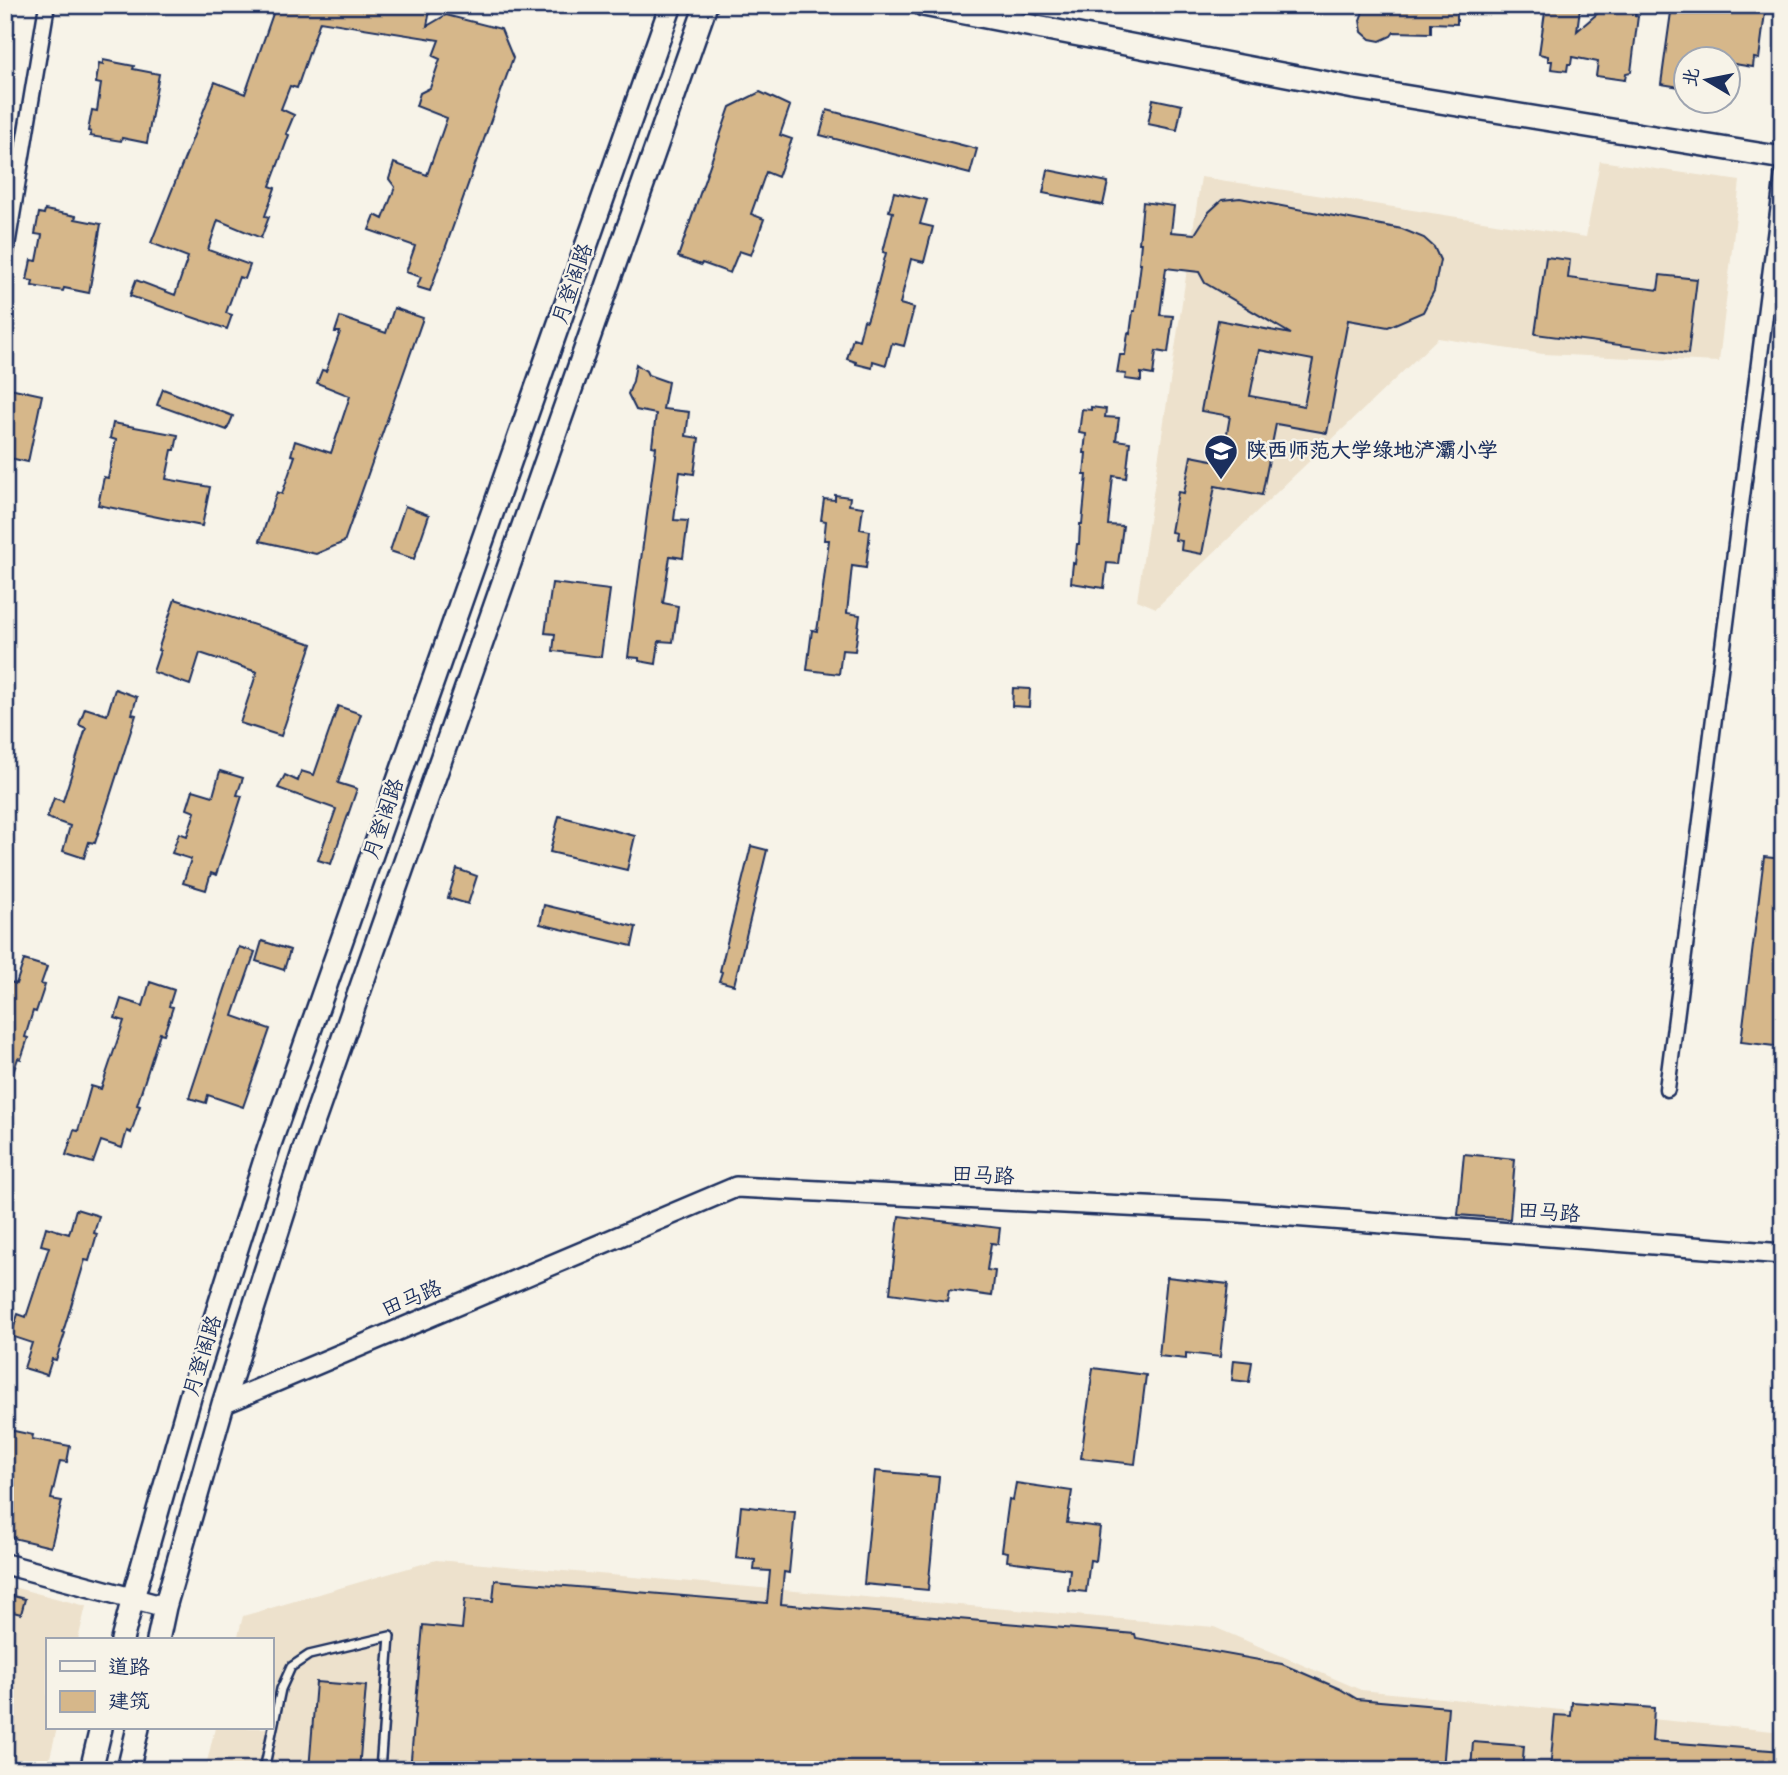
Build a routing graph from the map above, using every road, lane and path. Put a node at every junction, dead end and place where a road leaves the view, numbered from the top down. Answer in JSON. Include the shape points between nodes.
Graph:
{"nodes":[{"id":1,"x":47,"y":5,"type":"edge"},
{"id":2,"x":671,"y":5,"type":"edge"},
{"id":3,"x":706,"y":5,"type":"edge"},
{"id":4,"x":923,"y":5,"type":"edge"},
{"id":5,"x":1783,"y":158,"type":"edge"},
{"id":6,"x":1783,"y":173,"type":"edge"},
{"id":7,"x":5,"y":258,"type":"edge"},
{"id":8,"x":1667,"y":1089,"type":"dead end"},
{"id":9,"x":1783,"y":1254,"type":"edge"},
{"id":10,"x":223,"y":1404,"type":"junction"},
{"id":11,"x":5,"y":1564,"type":"edge"},
{"id":12,"x":132,"y":1598,"type":"junction"},
{"id":13,"x":165,"y":1607,"type":"junction"},
{"id":14,"x":122,"y":1638,"type":"edge"},
{"id":15,"x":158,"y":1638,"type":"edge"},
{"id":16,"x":273,"y":1727,"type":"edge"},
{"id":17,"x":101,"y":1730,"type":"edge"},
{"id":18,"x":138,"y":1730,"type":"edge"},
{"id":19,"x":272,"y":1730,"type":"edge"},
{"id":20,"x":91,"y":1770,"type":"edge"},
{"id":21,"x":128,"y":1770,"type":"edge"},
{"id":22,"x":264,"y":1770,"type":"edge"},
{"id":23,"x":380,"y":1770,"type":"edge"}],
"edges":[{"from":1,"to":7,"type":"street"},
{"from":2,"to":12,"type":"main road","name":"月登阁路","via":[[269,1147]]},
{"from":3,"to":10,"type":"main road","name":"月登阁路","via":[[304,1149]]},
{"from":4,"to":5,"type":"main road","via":[[1354,88]]},
{"from":6,"to":8,"type":"street"},
{"from":9,"to":10,"type":"street","name":"田马路","via":[[1227,1211],[736,1187]]},
{"from":10,"to":13,"type":"main road","name":"月登阁路"},
{"from":11,"to":12,"type":"street"},
{"from":12,"to":13,"type":"street"},
{"from":12,"to":14,"type":"main road","name":"月登阁路"},
{"from":13,"to":15,"type":"main road","name":"月登阁路"},
{"from":16,"to":23,"type":"lane","via":[[291,1667],[309,1655],[390,1636]]},
{"from":17,"to":20,"type":"main road"},
{"from":18,"to":21,"type":"main road"},
{"from":19,"to":22,"type":"lane"}]}
